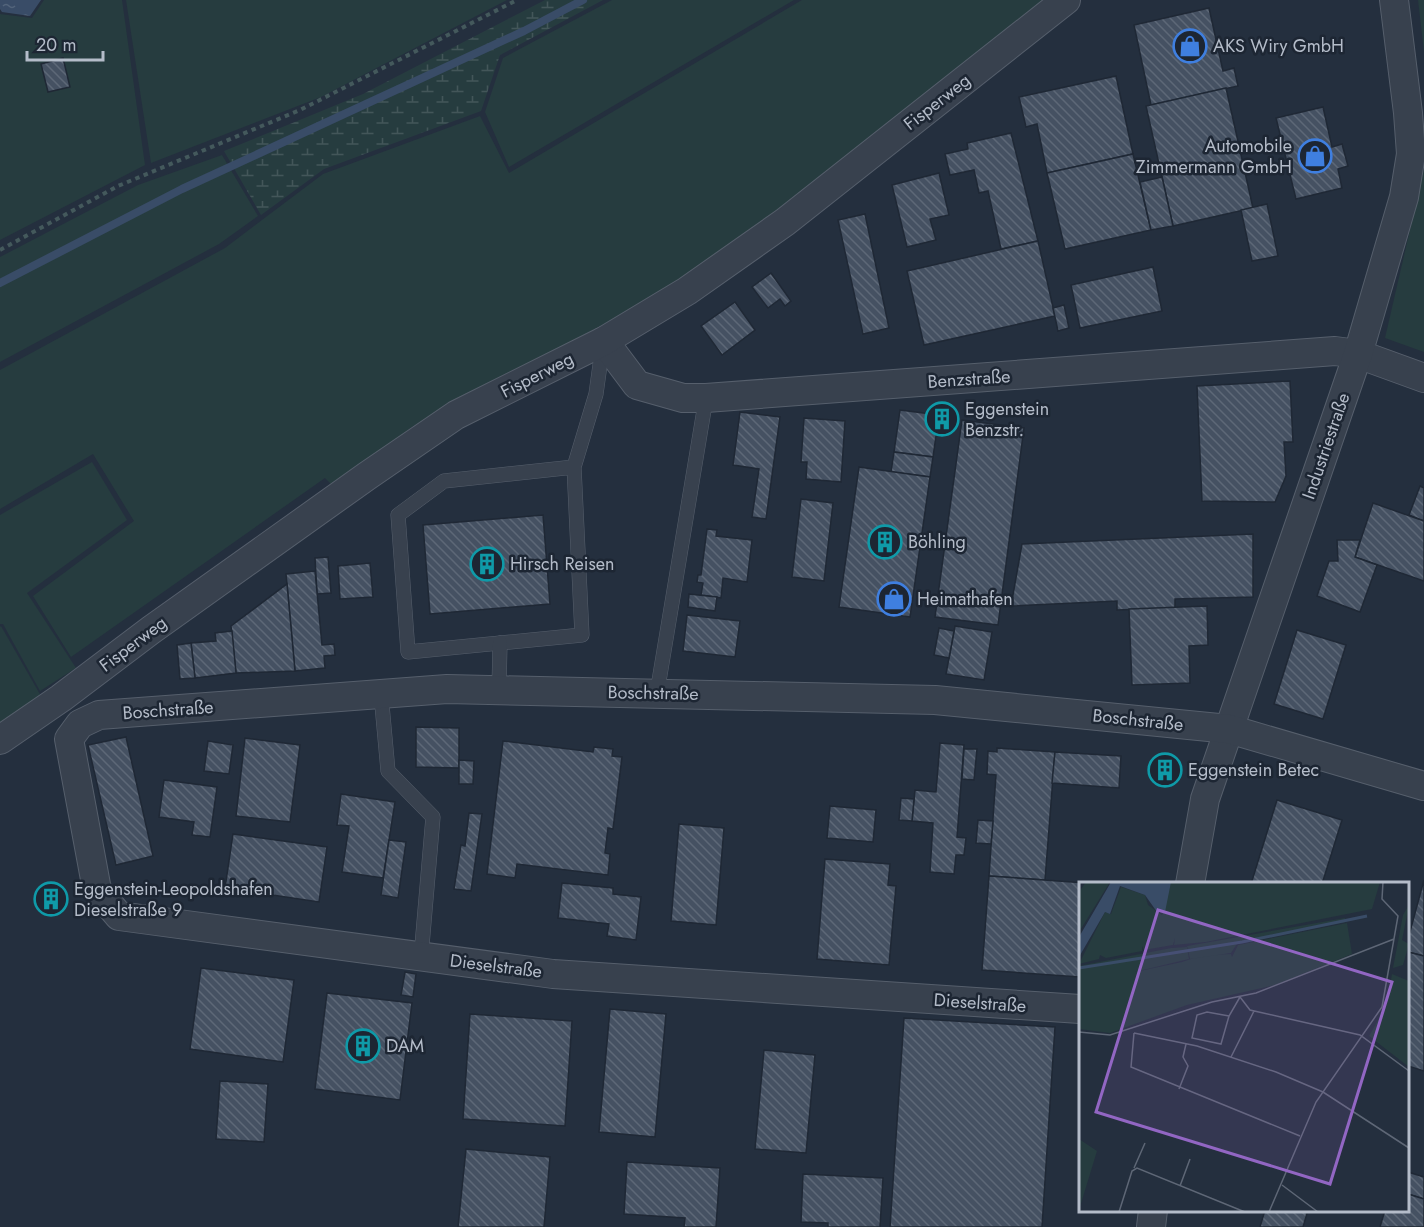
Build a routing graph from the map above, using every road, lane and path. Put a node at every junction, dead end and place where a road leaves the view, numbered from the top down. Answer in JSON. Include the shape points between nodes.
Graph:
{"nodes":[{"id":1,"x":517,"y":0,"type":"edge"},
{"id":2,"x":1066,"y":0,"type":"edge"},
{"id":3,"x":1394,"y":0,"type":"edge"},
{"id":4,"x":0,"y":249,"type":"edge"},
{"id":5,"x":604,"y":341,"type":"junction"},
{"id":6,"x":1358,"y":354,"type":"junction"},
{"id":7,"x":1424,"y":378,"type":"edge"},
{"id":8,"x":706,"y":398,"type":"junction"},
{"id":9,"x":574,"y":467,"type":"junction"},
{"id":10,"x":500,"y":643,"type":"junction"},
{"id":11,"x":500,"y":689,"type":"junction"},
{"id":12,"x":657,"y":693,"type":"junction"},
{"id":13,"x":381,"y":694,"type":"junction"},
{"id":14,"x":70,"y":711,"type":"junction"},
{"id":15,"x":1229,"y":729,"type":"junction"},
{"id":16,"x":0,"y":740,"type":"edge"},
{"id":17,"x":1424,"y":786,"type":"edge"},
{"id":18,"x":1190,"y":882,"type":"edge"},
{"id":19,"x":421,"y":957,"type":"junction"},
{"id":20,"x":1079,"y":1010,"type":"edge"},
{"id":21,"x":1153,"y":1212,"type":"edge"},
{"id":22,"x":1151,"y":1227,"type":"edge"}],
"edges":[{"from":1,"to":4,"type":"path","via":[[300,110],[118,186]]},
{"from":2,"to":5,"type":"street","name":"Fisperweg","via":[[785,222],[687,291]]},
{"from":3,"to":6,"type":"street","name":"Industriestraße","via":[[1411,154],[1404,197]]},
{"from":5,"to":8,"type":"street","name":"Benzstraße","via":[[637,385],[683,398]]},
{"from":5,"to":9,"type":"lane","via":[[596,394]]},
{"from":5,"to":14,"type":"street","name":"Fisperweg","via":[[456,415],[367,476],[160,623]]},
{"from":6,"to":7,"type":"street","name":"Benzstraße"},
{"from":6,"to":8,"type":"street","name":"Benzstraße","via":[[1335,351]]},
{"from":6,"to":15,"type":"street","name":"Industriestraße"},
{"from":8,"to":12,"type":"lane"},
{"from":9,"to":10,"type":"lane","via":[[582,635]]},
{"from":9,"to":10,"type":"lane","via":[[444,481],[398,515],[408,652]]},
{"from":10,"to":11,"type":"lane"},
{"from":11,"to":12,"type":"street","name":"Boschstraße"},
{"from":11,"to":13,"type":"street","name":"Boschstraße"},
{"from":12,"to":15,"type":"street","name":"Boschstraße","via":[[935,700]]},
{"from":13,"to":14,"type":"street","name":"Boschstraße","via":[[99,715]]},
{"from":13,"to":19,"type":"lane","via":[[388,771],[433,817]]},
{"from":14,"to":16,"type":"street","name":"Fisperweg"},
{"from":14,"to":19,"type":"street","name":"Dieselstraße","via":[[69,739],[97,890],[119,916]]},
{"from":15,"to":17,"type":"street","name":"Boschstraße"},
{"from":15,"to":18,"type":"street","name":"Industriestraße","via":[[1205,799]]},
{"from":19,"to":20,"type":"street","name":"Dieselstraße","via":[[554,974]]},
{"from":21,"to":22,"type":"street"}]}
